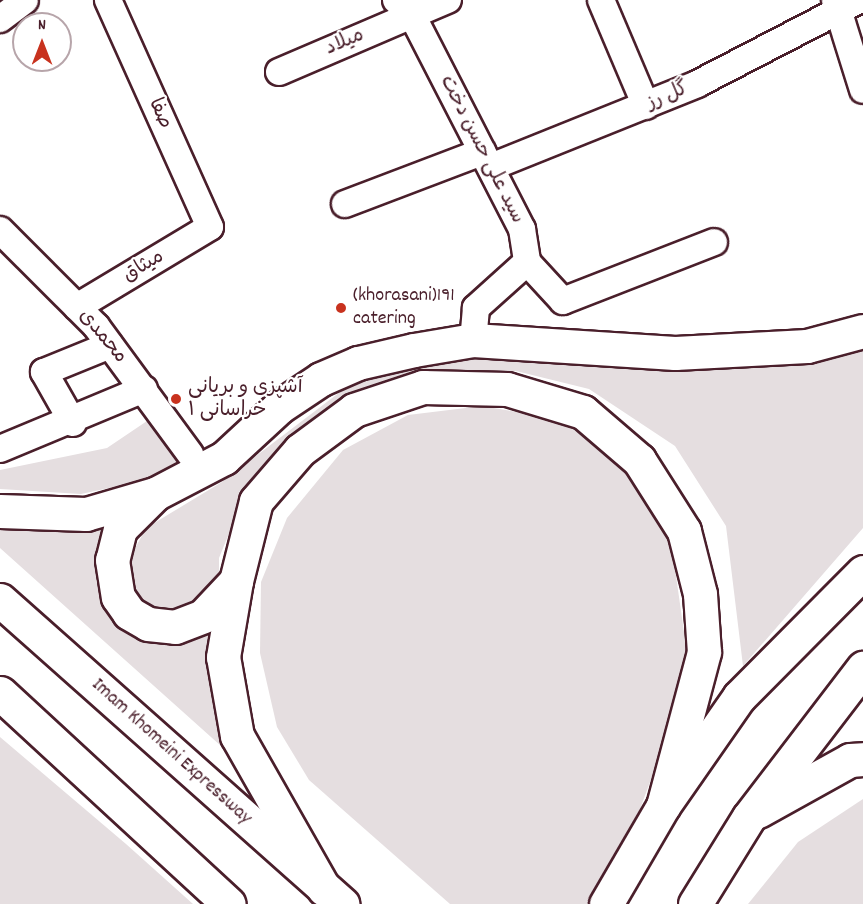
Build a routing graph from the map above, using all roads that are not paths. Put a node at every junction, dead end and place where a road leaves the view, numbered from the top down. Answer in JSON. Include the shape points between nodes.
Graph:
{"nodes":[{"id":1,"x":26,"y":0,"type":"edge"},
{"id":2,"x":108,"y":0,"type":"edge"},
{"id":3,"x":448,"y":0,"type":"edge"},
{"id":4,"x":602,"y":0,"type":"edge"},
{"id":5,"x":844,"y":3,"type":"edge"},
{"id":6,"x":404,"y":7,"type":"edge"},
{"id":7,"x":0,"y":19,"type":"edge"},
{"id":8,"x":279,"y":72,"type":"dead end"},
{"id":9,"x":863,"y":90,"type":"edge"},
{"id":10,"x":646,"y":106,"type":"junction"},
{"id":11,"x":486,"y":159,"type":"junction"},
{"id":12,"x":345,"y":204,"type":"dead end"},
{"id":13,"x":210,"y":227,"type":"joint"},
{"id":14,"x":0,"y":231,"type":"edge"},
{"id":15,"x":714,"y":242,"type":"dead end"},
{"id":16,"x":527,"y":262,"type":"junction"},
{"id":17,"x":77,"y":307,"type":"junction"},
{"id":18,"x":863,"y":331,"type":"edge"},
{"id":19,"x":473,"y":340,"type":"junction"},
{"id":20,"x":110,"y":345,"type":"junction"},
{"id":21,"x":144,"y":389,"type":"junction"},
{"id":22,"x":73,"y":423,"type":"junction"},
{"id":23,"x":0,"y":449,"type":"edge"},
{"id":24,"x":190,"y":454,"type":"dead end"},
{"id":25,"x":155,"y":494,"type":"junction"},
{"id":26,"x":0,"y":511,"type":"edge"},
{"id":27,"x":863,"y":572,"type":"edge"},
{"id":28,"x":236,"y":581,"type":"junction"},
{"id":29,"x":0,"y":600,"type":"edge"},
{"id":30,"x":863,"y":668,"type":"edge"},
{"id":31,"x":0,"y":693,"type":"edge"},
{"id":32,"x":863,"y":759,"type":"edge"},
{"id":33,"x":663,"y":806,"type":"junction"},
{"id":34,"x":748,"y":817,"type":"junction"},
{"id":35,"x":333,"y":896,"type":"edge"},
{"id":36,"x":230,"y":904,"type":"edge"},
{"id":37,"x":606,"y":904,"type":"edge"},
{"id":38,"x":695,"y":904,"type":"edge"}],
"edges":[{"from":1,"to":7,"type":"street"},
{"from":2,"to":13,"type":"street","name":"صفا"},
{"from":3,"to":6,"type":"street","name":"میلاد"},
{"from":4,"to":10,"type":"street"},
{"from":5,"to":9,"type":"street"},
{"from":5,"to":10,"type":"street","name":"گل رز"},
{"from":6,"to":8,"type":"street","name":"میلاد"},
{"from":6,"to":11,"type":"street","name":"سید علی حسن دخت"},
{"from":10,"to":11,"type":"street","name":"گل رز"},
{"from":11,"to":12,"type":"street"},
{"from":11,"to":16,"type":"street","name":"سید علی حسن دخت","via":[[522,229]]},
{"from":13,"to":17,"type":"street","name":"میثاق"},
{"from":14,"to":17,"type":"street","name":"محمدی"},
{"from":15,"to":16,"type":"street","via":[[562,301]]},
{"from":16,"to":19,"type":"street","via":[[476,308]]},
{"from":17,"to":20,"type":"street","name":"محمدی"},
{"from":18,"to":19,"type":"highway","via":[[807,346],[675,353]]},
{"from":19,"to":25,"type":"highway","via":[[358,363],[321,379],[279,407],[224,458]]},
{"from":20,"to":21,"type":"street","name":"محمدی"},
{"from":20,"to":22,"type":"street","via":[[45,372]]},
{"from":21,"to":22,"type":"street"},
{"from":21,"to":24,"type":"street","name":"محمدی"},
{"from":22,"to":23,"type":"street"},
{"from":25,"to":26,"type":"highway","via":[[86,513]]},
{"from":25,"to":28,"type":"highway","via":[[120,529],[112,560],[118,597],[129,613],[148,624],[175,627],[203,616]]},
{"from":27,"to":33,"type":"highway","via":[[740,698]]},
{"from":28,"to":33,"type":"highway","via":[[256,501],[300,450],[354,410],[423,387],[507,389],[583,412],[639,460],[684,531],[700,594],[704,652]]},
{"from":28,"to":35,"type":"highway","via":[[223,657],[237,736]]},
{"from":29,"to":35,"type":"highway","name":"Imam Khomeini Expressway"},
{"from":30,"to":34,"type":"highway"},
{"from":31,"to":36,"type":"highway"},
{"from":32,"to":34,"type":"highway","via":[[850,760]]},
{"from":33,"to":37,"type":"highway"},
{"from":34,"to":38,"type":"highway"}]}
